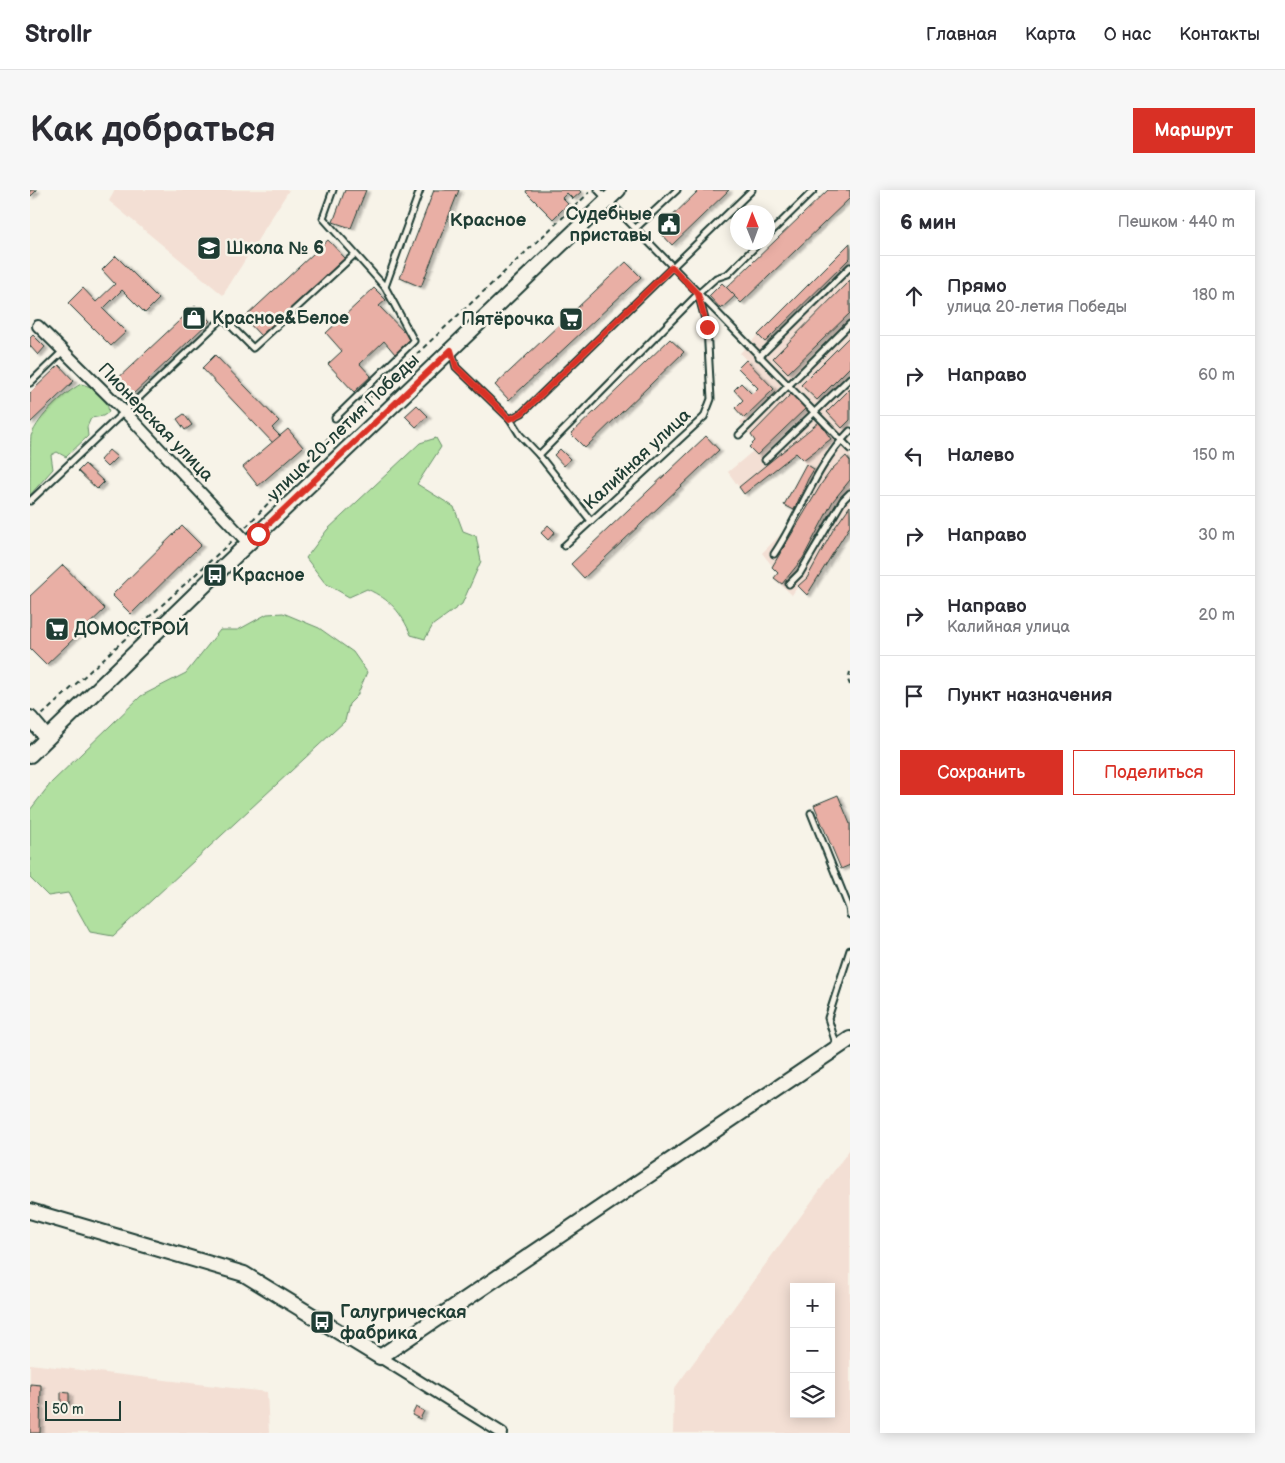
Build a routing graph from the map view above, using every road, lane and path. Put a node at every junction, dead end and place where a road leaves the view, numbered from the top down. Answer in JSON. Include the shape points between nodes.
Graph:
{"nodes":[{"id":1,"x":333,"y":190,"type":"edge"},
{"id":2,"x":420,"y":190,"type":"edge"},
{"id":3,"x":592,"y":190,"type":"edge"},
{"id":4,"x":677,"y":190,"type":"edge"},
{"id":5,"x":752,"y":190,"type":"edge"},
{"id":6,"x":814,"y":190,"type":"edge"},
{"id":7,"x":608,"y":193,"type":"edge"},
{"id":8,"x":636,"y":228,"type":"junction"},
{"id":9,"x":775,"y":228,"type":"edge"},
{"id":10,"x":752,"y":250,"type":"edge"},
{"id":11,"x":354,"y":255,"type":"junction"},
{"id":12,"x":672,"y":267,"type":"junction"},
{"id":13,"x":850,"y":267,"type":"edge"},
{"id":14,"x":385,"y":287,"type":"junction"},
{"id":15,"x":698,"y":294,"type":"junction"},
{"id":16,"x":850,"y":324,"type":"edge"},
{"id":17,"x":38,"y":326,"type":"dead end"},
{"id":18,"x":451,"y":350,"type":"junction"},
{"id":19,"x":64,"y":351,"type":"junction"},
{"id":20,"x":759,"y":358,"type":"junction"},
{"id":21,"x":850,"y":378,"type":"edge"},
{"id":22,"x":30,"y":383,"type":"edge"},
{"id":23,"x":787,"y":386,"type":"junction"},
{"id":24,"x":125,"y":412,"type":"junction"},
{"id":25,"x":814,"y":413,"type":"junction"},
{"id":26,"x":335,"y":418,"type":"dead end"},
{"id":27,"x":510,"y":419,"type":"junction"},
{"id":28,"x":850,"y":431,"type":"edge"},
{"id":29,"x":739,"y":435,"type":"dead end"},
{"id":30,"x":841,"y":440,"type":"junction"},
{"id":31,"x":850,"y":449,"type":"edge"},
{"id":32,"x":539,"y":455,"type":"junction"},
{"id":33,"x":766,"y":460,"type":"dead end"},
{"id":34,"x":850,"y":493,"type":"edge"},
{"id":35,"x":30,"y":502,"type":"edge"},
{"id":36,"x":591,"y":521,"type":"junction"},
{"id":37,"x":244,"y":538,"type":"junction"},
{"id":38,"x":564,"y":546,"type":"dead end"},
{"id":39,"x":774,"y":554,"type":"dead end"},
{"id":40,"x":789,"y":584,"type":"dead end"},
{"id":41,"x":850,"y":672,"type":"edge"},
{"id":42,"x":850,"y":685,"type":"edge"},
{"id":43,"x":32,"y":720,"type":"edge"},
{"id":44,"x":47,"y":738,"type":"junction"},
{"id":45,"x":30,"y":755,"type":"edge"},
{"id":46,"x":811,"y":813,"type":"dead end"},
{"id":47,"x":850,"y":915,"type":"edge"},
{"id":48,"x":850,"y":950,"type":"edge"},
{"id":49,"x":850,"y":1039,"type":"edge"},
{"id":50,"x":838,"y":1048,"type":"junction"},
{"id":51,"x":30,"y":1211,"type":"edge"},
{"id":52,"x":380,"y":1357,"type":"junction"},
{"id":53,"x":502,"y":1433,"type":"edge"}],
"edges":[{"from":1,"to":11,"type":"lane","via":[[323,218]]},
{"from":2,"to":14,"type":"lane"},
{"from":3,"to":37,"type":"path","via":[[346,420]]},
{"from":4,"to":8,"type":"lane"},
{"from":5,"to":12,"type":"lane"},
{"from":6,"to":9,"type":"lane"},
{"from":7,"to":8,"type":"lane"},
{"from":7,"to":18,"type":"street","name":"улица 20-летия Победы"},
{"from":8,"to":12,"type":"lane"},
{"from":10,"to":15,"type":"lane","via":[[728,274],[716,278]]},
{"from":11,"to":14,"type":"lane"},
{"from":11,"to":24,"type":"lane","via":[[253,348],[223,318]]},
{"from":12,"to":15,"type":"lane"},
{"from":12,"to":27,"type":"lane","via":[[522,413]]},
{"from":13,"to":20,"type":"lane"},
{"from":14,"to":26,"type":"lane","via":[[414,341]]},
{"from":15,"to":20,"type":"lane"},
{"from":15,"to":32,"type":"lane"},
{"from":15,"to":36,"type":"lane","name":"Калийная улица","via":[[707,327],[711,399],[704,417]]},
{"from":16,"to":23,"type":"lane"},
{"from":17,"to":19,"type":"street","name":"Пионерская улица"},
{"from":18,"to":27,"type":"lane","via":[[456,367]]},
{"from":18,"to":37,"type":"street","name":"улица 20-летия Победы"},
{"from":19,"to":22,"type":"lane"},
{"from":19,"to":24,"type":"street","name":"Пионерская улица"},
{"from":20,"to":23,"type":"lane"},
{"from":21,"to":25,"type":"lane"},
{"from":23,"to":25,"type":"lane"},
{"from":23,"to":29,"type":"lane"},
{"from":24,"to":35,"type":"lane"},
{"from":24,"to":37,"type":"street","name":"Пионерская улица"},
{"from":25,"to":30,"type":"lane"},
{"from":25,"to":33,"type":"lane"},
{"from":27,"to":32,"type":"lane"},
{"from":28,"to":30,"type":"lane"},
{"from":30,"to":31,"type":"lane"},
{"from":30,"to":39,"type":"lane","via":[[832,450],[791,530]]},
{"from":32,"to":36,"type":"lane"},
{"from":34,"to":40,"type":"lane","via":[[800,573]]},
{"from":36,"to":38,"type":"lane","name":"Калийная улица"},
{"from":37,"to":43,"type":"path"},
{"from":37,"to":44,"type":"street","name":"улица 20-летия Победы"},
{"from":41,"to":42,"type":"path"},
{"from":43,"to":44,"type":"street"},
{"from":44,"to":45,"type":"street","name":"улица 20-летия Победы"},
{"from":46,"to":47,"type":"lane"},
{"from":48,"to":50,"type":"lane","via":[[828,1018]]},
{"from":49,"to":50,"type":"street"},
{"from":50,"to":52,"type":"street"},
{"from":51,"to":52,"type":"street","via":[[244,1274]]},
{"from":52,"to":53,"type":"street"}]}
